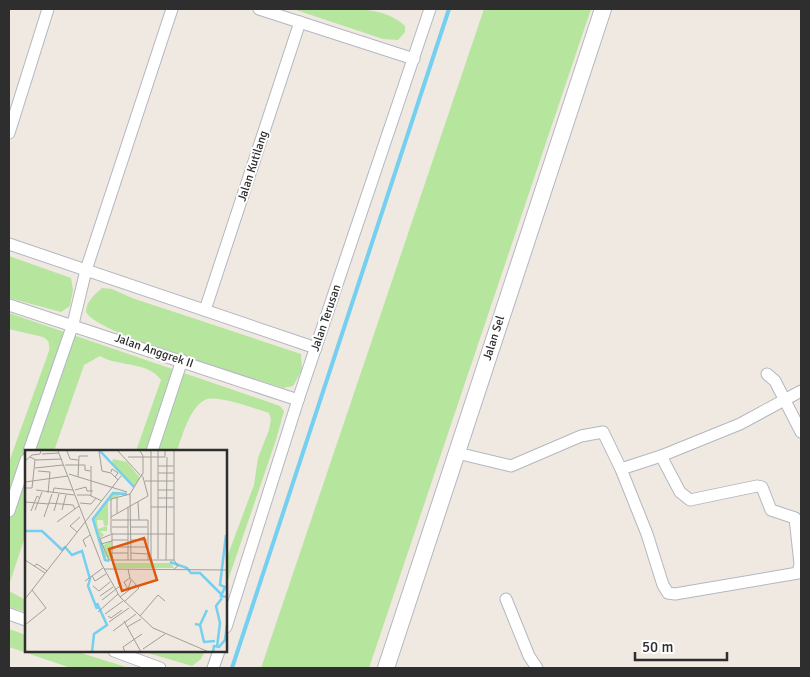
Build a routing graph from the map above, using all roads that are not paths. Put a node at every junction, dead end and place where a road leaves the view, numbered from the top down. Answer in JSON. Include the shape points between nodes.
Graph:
{"nodes":[{"id":1,"x":48,"y":9,"type":"edge"},
{"id":2,"x":172,"y":9,"type":"edge"},
{"id":3,"x":259,"y":9,"type":"edge"},
{"id":4,"x":429,"y":9,"type":"edge"},
{"id":5,"x":603,"y":9,"type":"edge"},
{"id":6,"x":300,"y":22,"type":"junction"},
{"id":7,"x":414,"y":59,"type":"junction"},
{"id":8,"x":9,"y":133,"type":"edge"},
{"id":9,"x":9,"y":244,"type":"edge"},
{"id":10,"x":86,"y":270,"type":"junction"},
{"id":11,"x":9,"y":305,"type":"edge"},
{"id":12,"x":205,"y":310,"type":"junction"},
{"id":13,"x":73,"y":324,"type":"junction"},
{"id":14,"x":316,"y":348,"type":"junction"},
{"id":15,"x":182,"y":360,"type":"junction"},
{"id":16,"x":767,"y":374,"type":"dead end"},
{"id":17,"x":801,"y":391,"type":"edge"},
{"id":18,"x":785,"y":399,"type":"junction"},
{"id":19,"x":298,"y":400,"type":"junction"},
{"id":20,"x":801,"y":432,"type":"edge"},
{"id":21,"x":29,"y":450,"type":"edge"},
{"id":22,"x":152,"y":450,"type":"edge"},
{"id":23,"x":457,"y":453,"type":"junction"},
{"id":24,"x":661,"y":456,"type":"junction"},
{"id":25,"x":25,"y":463,"type":"edge"},
{"id":26,"x":621,"y":469,"type":"junction"},
{"id":27,"x":9,"y":511,"type":"edge"},
{"id":28,"x":799,"y":533,"type":"edge"},
{"id":29,"x":506,"y":599,"type":"dead end"},
{"id":30,"x":9,"y":614,"type":"edge"},
{"id":31,"x":25,"y":620,"type":"edge"},
{"id":32,"x":228,"y":621,"type":"edge"},
{"id":33,"x":117,"y":652,"type":"edge"},
{"id":34,"x":219,"y":652,"type":"edge"},
{"id":35,"x":160,"y":668,"type":"edge"},
{"id":36,"x":213,"y":668,"type":"edge"},
{"id":37,"x":386,"y":668,"type":"edge"},
{"id":38,"x":537,"y":668,"type":"edge"}],
"edges":[{"from":1,"to":8,"type":"street"},
{"from":2,"to":10,"type":"street"},
{"from":3,"to":6,"type":"street"},
{"from":4,"to":7,"type":"street","name":"Jalan Terusan"},
{"from":5,"to":23,"type":"street","name":"Jalan Sel"},
{"from":6,"to":7,"type":"street"},
{"from":6,"to":12,"type":"street","name":"Jalan Kutilang"},
{"from":7,"to":14,"type":"street","name":"Jalan Terusan"},
{"from":9,"to":10,"type":"street"},
{"from":10,"to":12,"type":"street"},
{"from":10,"to":13,"type":"street"},
{"from":11,"to":13,"type":"street","name":"Jalan Anggrek II"},
{"from":12,"to":14,"type":"street"},
{"from":13,"to":15,"type":"street","name":"Jalan Anggrek II"},
{"from":13,"to":21,"type":"street"},
{"from":14,"to":19,"type":"street","name":"Jalan Terusan"},
{"from":15,"to":19,"type":"street","name":"Jalan Anggrek II"},
{"from":15,"to":22,"type":"street"},
{"from":16,"to":18,"type":"street"},
{"from":17,"to":18,"type":"street"},
{"from":18,"to":20,"type":"street"},
{"from":18,"to":24,"type":"street","via":[[740,424]]},
{"from":19,"to":32,"type":"street","name":"Jalan Terusan"},
{"from":23,"to":26,"type":"street","via":[[511,466],[599,431],[605,434]]},
{"from":23,"to":37,"type":"street","name":"Jalan Sel"},
{"from":24,"to":26,"type":"street"},
{"from":24,"to":28,"type":"street","via":[[686,499],[698,500],[760,486],[771,510],[793,516]]},
{"from":25,"to":27,"type":"street"},
{"from":26,"to":28,"type":"street","via":[[663,585],[671,594],[798,573]]},
{"from":29,"to":38,"type":"street"},
{"from":30,"to":31,"type":"street"},
{"from":33,"to":35,"type":"street"},
{"from":34,"to":36,"type":"street"}]}
